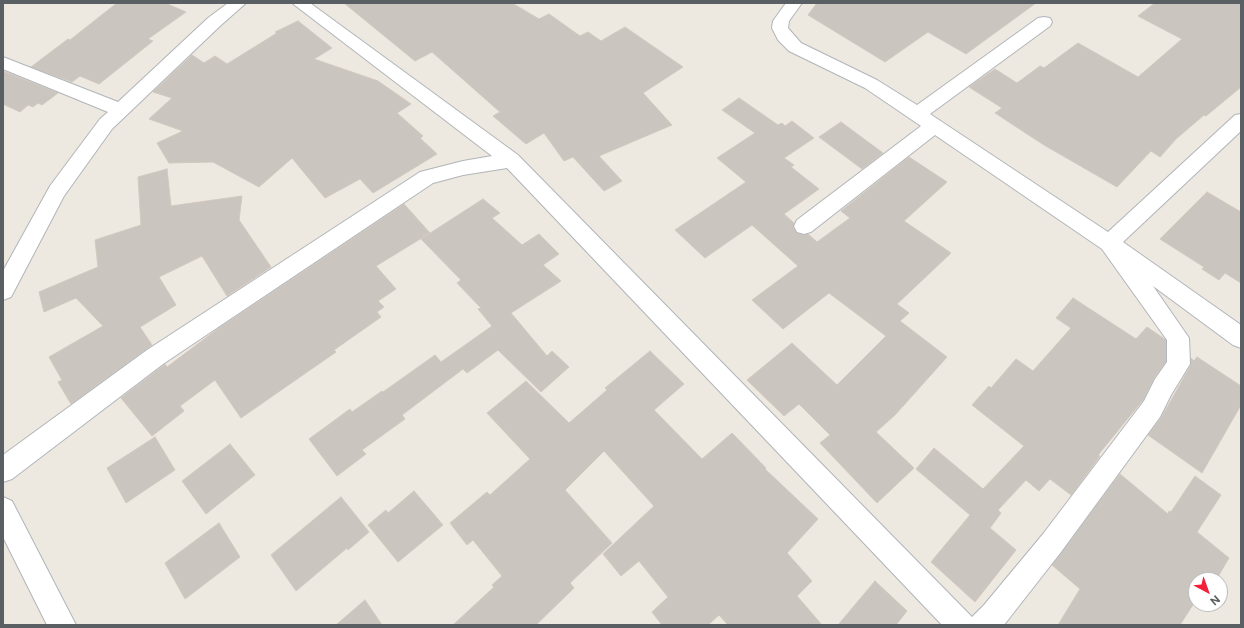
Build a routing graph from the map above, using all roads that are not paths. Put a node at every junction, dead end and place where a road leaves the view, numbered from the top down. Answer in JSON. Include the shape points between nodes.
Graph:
{"nodes":[{"id":1,"x":238,"y":3,"type":"edge"},
{"id":2,"x":300,"y":3,"type":"edge"},
{"id":3,"x":794,"y":3,"type":"edge"},
{"id":4,"x":1044,"y":22,"type":"dead end"},
{"id":5,"x":3,"y":63,"type":"edge"},
{"id":6,"x":121,"y":110,"type":"junction"},
{"id":7,"x":917,"y":114,"type":"junction"},
{"id":8,"x":1241,"y":120,"type":"edge"},
{"id":9,"x":935,"y":125,"type":"junction"},
{"id":10,"x":511,"y":160,"type":"junction"},
{"id":11,"x":804,"y":226,"type":"dead end"},
{"id":12,"x":1109,"y":243,"type":"junction"},
{"id":13,"x":3,"y":291,"type":"edge"},
{"id":14,"x":1241,"y":338,"type":"edge"},
{"id":15,"x":3,"y":470,"type":"edge"},
{"id":16,"x":3,"y":510,"type":"edge"},
{"id":17,"x":62,"y":625,"type":"edge"},
{"id":18,"x":961,"y":625,"type":"edge"},
{"id":19,"x":982,"y":625,"type":"edge"}],
"edges":[{"from":1,"to":6,"type":"street","via":[[214,22]]},
{"from":2,"to":10,"type":"street"},
{"from":3,"to":7,"type":"street","via":[[781,21],[780,28],[795,47],[871,84]]},
{"from":4,"to":7,"type":"street"},
{"from":5,"to":6,"type":"street"},
{"from":6,"to":13,"type":"street","via":[[106,124],[57,191]]},
{"from":7,"to":9,"type":"street"},
{"from":8,"to":12,"type":"street"},
{"from":9,"to":11,"type":"street"},
{"from":9,"to":12,"type":"street"},
{"from":10,"to":15,"type":"street","via":[[427,177],[155,357]]},
{"from":10,"to":18,"type":"street"},
{"from":12,"to":14,"type":"street"},
{"from":12,"to":19,"type":"street","via":[[1178,338],[1180,364],[1163,387],[1152,409],[1057,537],[994,615]]},
{"from":16,"to":17,"type":"street"}]}
